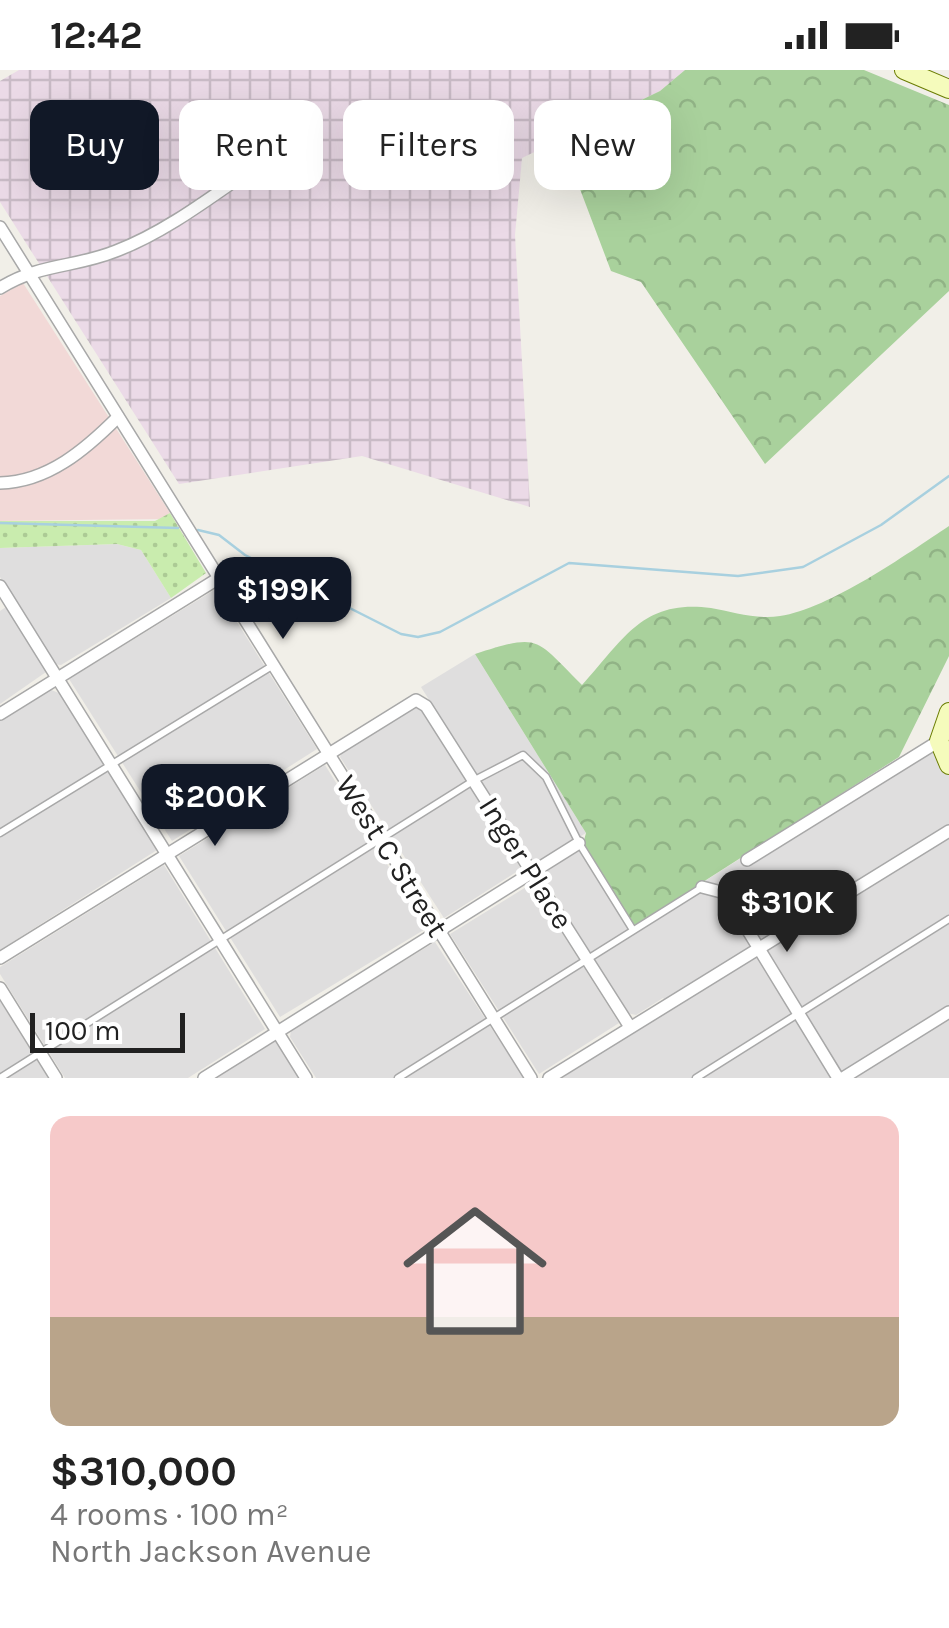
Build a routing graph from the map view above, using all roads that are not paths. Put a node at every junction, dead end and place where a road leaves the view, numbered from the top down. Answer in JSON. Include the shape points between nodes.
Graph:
{"nodes":[{"id":1,"x":904,"y":70,"type":"edge"},
{"id":2,"x":949,"y":88,"type":"edge"},
{"id":3,"x":218,"y":190,"type":"edge"},
{"id":4,"x":0,"y":227,"type":"edge"},
{"id":5,"x":27,"y":271,"type":"junction"},
{"id":6,"x":0,"y":288,"type":"edge"},
{"id":7,"x":118,"y":417,"type":"junction"},
{"id":8,"x":0,"y":483,"type":"edge"},
{"id":9,"x":219,"y":578,"type":"junction"},
{"id":10,"x":0,"y":586,"type":"edge"},
{"id":11,"x":5,"y":604,"type":"edge"},
{"id":12,"x":273,"y":666,"type":"junction"},
{"id":13,"x":58,"y":678,"type":"junction"},
{"id":14,"x":949,"y":712,"type":"edge"},
{"id":15,"x":0,"y":714,"type":"edge"},
{"id":16,"x":944,"y":737,"type":"edge"},
{"id":17,"x":328,"y":754,"type":"junction"},
{"id":18,"x":111,"y":765,"type":"junction"},
{"id":19,"x":949,"y":765,"type":"edge"},
{"id":20,"x":473,"y":781,"type":"junction"},
{"id":21,"x":949,"y":831,"type":"edge"},
{"id":22,"x":0,"y":834,"type":"edge"},
{"id":23,"x":381,"y":838,"type":"junction"},
{"id":24,"x":579,"y":843,"type":"junction"},
{"id":25,"x":168,"y":855,"type":"junction"},
{"id":26,"x":747,"y":860,"type":"dead end"},
{"id":27,"x":532,"y":874,"type":"junction"},
{"id":28,"x":702,"y":887,"type":"joint"},
{"id":29,"x":949,"y":919,"type":"edge"},
{"id":30,"x":633,"y":930,"type":"junction"},
{"id":31,"x":439,"y":932,"type":"junction"},
{"id":32,"x":220,"y":940,"type":"junction"},
{"id":33,"x":758,"y":948,"type":"junction"},
{"id":34,"x":0,"y":958,"type":"edge"},
{"id":35,"x":587,"y":960,"type":"junction"},
{"id":36,"x":0,"y":988,"type":"edge"},
{"id":37,"x":949,"y":1012,"type":"edge"},
{"id":38,"x":799,"y":1014,"type":"junction"},
{"id":39,"x":493,"y":1018,"type":"junction"},
{"id":40,"x":630,"y":1027,"type":"junction"},
{"id":41,"x":278,"y":1032,"type":"junction"},
{"id":42,"x":40,"y":1052,"type":"junction"},
{"id":43,"x":0,"y":1078,"type":"edge"},
{"id":44,"x":56,"y":1078,"type":"edge"},
{"id":45,"x":204,"y":1078,"type":"edge"},
{"id":46,"x":306,"y":1078,"type":"edge"},
{"id":47,"x":398,"y":1078,"type":"edge"},
{"id":48,"x":531,"y":1078,"type":"edge"},
{"id":49,"x":548,"y":1078,"type":"edge"},
{"id":50,"x":696,"y":1078,"type":"edge"},
{"id":51,"x":841,"y":1078,"type":"edge"}],
"edges":[{"from":1,"to":2,"type":"street"},
{"from":3,"to":5,"type":"street","via":[[139,241],[92,259]]},
{"from":4,"to":5,"type":"street","name":"West C Street"},
{"from":5,"to":6,"type":"street"},
{"from":5,"to":7,"type":"street","name":"West C Street"},
{"from":7,"to":8,"type":"street","via":[[62,464]]},
{"from":7,"to":9,"type":"street","name":"West C Street"},
{"from":9,"to":12,"type":"street","name":"West C Street"},
{"from":9,"to":13,"type":"street"},
{"from":10,"to":11,"type":"street"},
{"from":11,"to":13,"type":"street"},
{"from":12,"to":17,"type":"street","name":"West C Street"},
{"from":12,"to":18,"type":"lane"},
{"from":13,"to":15,"type":"street"},
{"from":13,"to":18,"type":"street"},
{"from":14,"to":16,"type":"street"},
{"from":16,"to":19,"type":"street"},
{"from":16,"to":26,"type":"street"},
{"from":17,"to":20,"type":"street","name":"Inger Place","via":[[420,701]]},
{"from":17,"to":23,"type":"street","name":"West C Street"},
{"from":17,"to":25,"type":"street"},
{"from":18,"to":22,"type":"lane"},
{"from":18,"to":25,"type":"street"},
{"from":20,"to":23,"type":"lane"},
{"from":20,"to":24,"type":"lane","via":[[530,757]]},
{"from":20,"to":27,"type":"street","name":"Inger Place"},
{"from":21,"to":33,"type":"street"},
{"from":23,"to":31,"type":"street","name":"West C Street"},
{"from":23,"to":32,"type":"lane"},
{"from":24,"to":27,"type":"street"},
{"from":24,"to":30,"type":"lane"},
{"from":25,"to":32,"type":"street"},
{"from":25,"to":34,"type":"street"},
{"from":27,"to":31,"type":"street"},
{"from":27,"to":35,"type":"street","name":"Inger Place"},
{"from":28,"to":30,"type":"lane"},
{"from":28,"to":33,"type":"street","via":[[726,893]]},
{"from":29,"to":38,"type":"lane"},
{"from":30,"to":35,"type":"lane"},
{"from":31,"to":39,"type":"street","name":"West C Street"},
{"from":31,"to":41,"type":"street"},
{"from":32,"to":41,"type":"street"},
{"from":32,"to":42,"type":"lane"},
{"from":33,"to":38,"type":"street"},
{"from":33,"to":40,"type":"street"},
{"from":35,"to":39,"type":"lane"},
{"from":35,"to":40,"type":"street","name":"Inger Place"},
{"from":36,"to":42,"type":"street"},
{"from":37,"to":51,"type":"street"},
{"from":38,"to":50,"type":"lane"},
{"from":38,"to":51,"type":"street"},
{"from":39,"to":47,"type":"lane"},
{"from":39,"to":48,"type":"street","name":"West C Street"},
{"from":40,"to":49,"type":"street"},
{"from":41,"to":45,"type":"street"},
{"from":41,"to":46,"type":"street"},
{"from":42,"to":43,"type":"lane"},
{"from":42,"to":44,"type":"street"}]}
